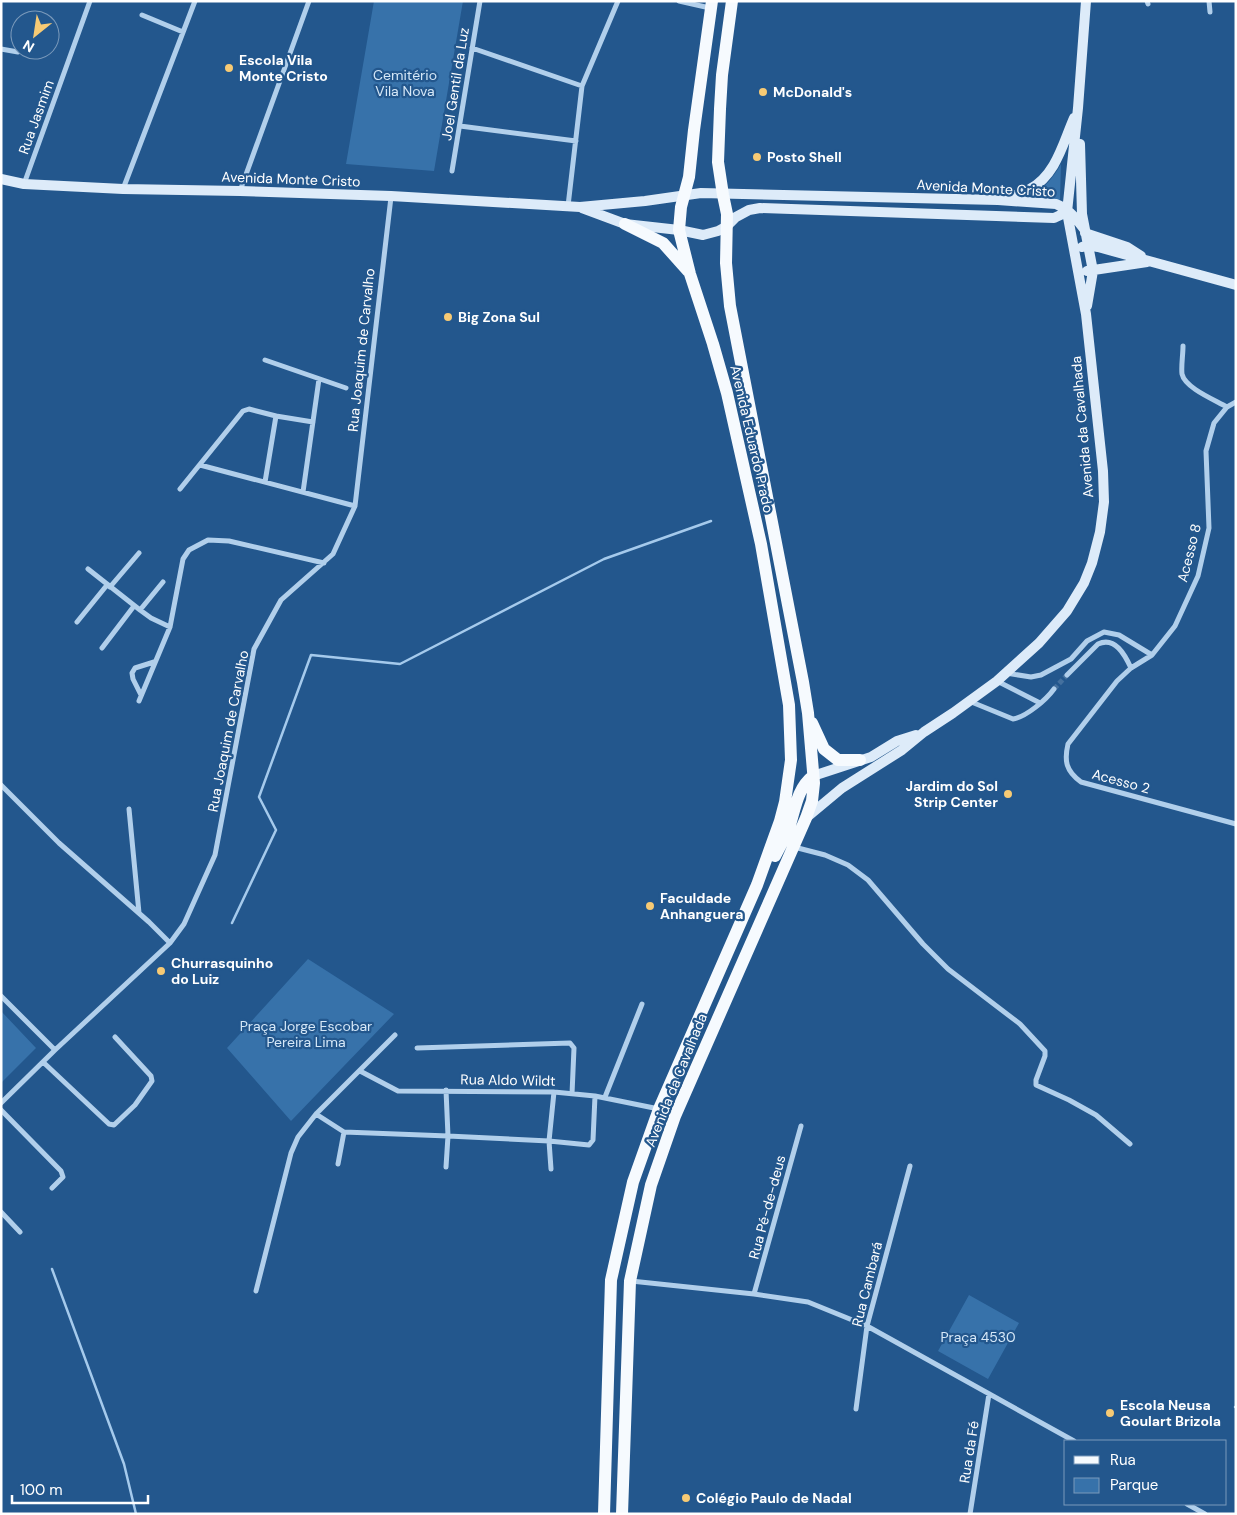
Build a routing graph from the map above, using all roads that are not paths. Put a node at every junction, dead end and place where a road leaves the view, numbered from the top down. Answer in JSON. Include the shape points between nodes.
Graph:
{"nodes":[{"id":1,"x":90,"y":1,"type":"edge"},
{"id":2,"x":194,"y":1,"type":"edge"},
{"id":3,"x":309,"y":1,"type":"edge"},
{"id":4,"x":480,"y":1,"type":"edge"},
{"id":5,"x":618,"y":1,"type":"edge"},
{"id":6,"x":679,"y":1,"type":"edge"},
{"id":7,"x":732,"y":1,"type":"edge"},
{"id":8,"x":1078,"y":1,"type":"edge"},
{"id":9,"x":1086,"y":1,"type":"edge"},
{"id":10,"x":1209,"y":1,"type":"edge"},
{"id":11,"x":711,"y":5,"type":"edge"},
{"id":12,"x":1210,"y":12,"type":"dead end"},
{"id":13,"x":142,"y":15,"type":"dead end"},
{"id":14,"x":1083,"y":24,"type":"junction"},
{"id":15,"x":183,"y":32,"type":"junction"},
{"id":16,"x":472,"y":48,"type":"junction"},
{"id":17,"x":582,"y":86,"type":"junction"},
{"id":18,"x":1078,"y":108,"type":"junction"},
{"id":19,"x":460,"y":126,"type":"junction"},
{"id":20,"x":576,"y":142,"type":"junction"},
{"id":21,"x":1080,"y":156,"type":"junction"},
{"id":22,"x":452,"y":170,"type":"dead end"},
{"id":23,"x":1,"y":179,"type":"edge"},
{"id":24,"x":24,"y":184,"type":"junction"},
{"id":25,"x":123,"y":189,"type":"junction"},
{"id":26,"x":240,"y":191,"type":"junction"},
{"id":27,"x":723,"y":194,"type":"junction"},
{"id":28,"x":391,"y":196,"type":"junction"},
{"id":29,"x":684,"y":197,"type":"junction"},
{"id":30,"x":998,"y":200,"type":"junction"},
{"id":31,"x":568,"y":206,"type":"junction"},
{"id":32,"x":580,"y":207,"type":"junction"},
{"id":33,"x":1068,"y":212,"type":"junction"},
{"id":34,"x":625,"y":224,"type":"junction"},
{"id":35,"x":727,"y":226,"type":"junction"},
{"id":36,"x":679,"y":230,"type":"junction"},
{"id":37,"x":1084,"y":231,"type":"junction"},
{"id":38,"x":1088,"y":245,"type":"junction"},
{"id":39,"x":1076,"y":253,"type":"junction"},
{"id":40,"x":1150,"y":262,"type":"junction"},
{"id":41,"x":1079,"y":270,"type":"junction"},
{"id":42,"x":1093,"y":271,"type":"junction"},
{"id":43,"x":690,"y":274,"type":"junction"},
{"id":44,"x":1236,"y":285,"type":"edge"},
{"id":45,"x":1086,"y":314,"type":"junction"},
{"id":46,"x":1183,"y":346,"type":"dead end"},
{"id":47,"x":265,"y":360,"type":"dead end"},
{"id":48,"x":319,"y":379,"type":"junction"},
{"id":49,"x":346,"y":388,"type":"dead end"},
{"id":50,"x":1236,"y":402,"type":"edge"},
{"id":51,"x":1227,"y":406,"type":"junction"},
{"id":52,"x":276,"y":416,"type":"junction"},
{"id":53,"x":313,"y":422,"type":"junction"},
{"id":54,"x":200,"y":465,"type":"junction"},
{"id":55,"x":265,"y":482,"type":"junction"},
{"id":56,"x":180,"y":489,"type":"dead end"},
{"id":57,"x":303,"y":492,"type":"junction"},
{"id":58,"x":355,"y":506,"type":"junction"},
{"id":59,"x":139,"y":553,"type":"dead end"},
{"id":60,"x":324,"y":563,"type":"junction"},
{"id":61,"x":88,"y":569,"type":"dead end"},
{"id":62,"x":163,"y":582,"type":"dead end"},
{"id":63,"x":109,"y":586,"type":"junction"},
{"id":64,"x":134,"y":606,"type":"junction"},
{"id":65,"x":140,"y":610,"type":"junction"},
{"id":66,"x":77,"y":622,"type":"dead end"},
{"id":67,"x":170,"y":626,"type":"junction"},
{"id":68,"x":102,"y":648,"type":"dead end"},
{"id":69,"x":1152,"y":655,"type":"junction"},
{"id":70,"x":154,"y":662,"type":"junction"},
{"id":71,"x":1131,"y":668,"type":"junction"},
{"id":72,"x":1005,"y":673,"type":"junction"},
{"id":73,"x":1067,"y":675,"type":"tunnel mouth"},
{"id":74,"x":997,"y":681,"type":"junction"},
{"id":75,"x":1054,"y":689,"type":"tunnel mouth"},
{"id":76,"x":141,"y":695,"type":"junction"},
{"id":77,"x":138,"y":701,"type":"dead end"},
{"id":78,"x":969,"y":701,"type":"junction"},
{"id":79,"x":1040,"y":703,"type":"junction"},
{"id":80,"x":808,"y":713,"type":"junction"},
{"id":81,"x":924,"y":732,"type":"junction"},
{"id":82,"x":860,"y":760,"type":"junction"},
{"id":83,"x":813,"y":776,"type":"junction"},
{"id":84,"x":1,"y":785,"type":"edge"},
{"id":85,"x":129,"y":809,"type":"dead end"},
{"id":86,"x":806,"y":818,"type":"junction"},
{"id":87,"x":1236,"y":824,"type":"edge"},
{"id":88,"x":794,"y":847,"type":"junction"},
{"id":89,"x":757,"y":885,"type":"junction"},
{"id":90,"x":747,"y":907,"type":"junction"},
{"id":91,"x":139,"y":914,"type":"junction"},
{"id":92,"x":170,"y":943,"type":"junction"},
{"id":93,"x":740,"y":966,"type":"junction"},
{"id":94,"x":711,"y":990,"type":"junction"},
{"id":95,"x":1,"y":996,"type":"edge"},
{"id":96,"x":642,"y":1004,"type":"dead end"},
{"id":97,"x":395,"y":1035,"type":"dead end"},
{"id":98,"x":115,"y":1037,"type":"dead end"},
{"id":99,"x":417,"y":1048,"type":"dead end"},
{"id":100,"x":55,"y":1050,"type":"junction"},
{"id":101,"x":702,"y":1052,"type":"junction"},
{"id":102,"x":44,"y":1062,"type":"junction"},
{"id":103,"x":360,"y":1072,"type":"junction"},
{"id":104,"x":446,"y":1090,"type":"junction"},
{"id":105,"x":554,"y":1092,"type":"junction"},
{"id":106,"x":572,"y":1094,"type":"junction"},
{"id":107,"x":595,"y":1096,"type":"junction"},
{"id":108,"x":605,"y":1097,"type":"junction"},
{"id":109,"x":1,"y":1103,"type":"edge"},
{"id":110,"x":659,"y":1109,"type":"junction"},
{"id":111,"x":1,"y":1110,"type":"edge"},
{"id":112,"x":316,"y":1114,"type":"junction"},
{"id":113,"x":801,"y":1126,"type":"dead end"},
{"id":114,"x":344,"y":1132,"type":"junction"},
{"id":115,"x":448,"y":1136,"type":"junction"},
{"id":116,"x":549,"y":1141,"type":"junction"},
{"id":117,"x":1130,"y":1144,"type":"dead end"},
{"id":118,"x":338,"y":1164,"type":"dead end"},
{"id":119,"x":910,"y":1166,"type":"dead end"},
{"id":120,"x":446,"y":1167,"type":"dead end"},
{"id":121,"x":551,"y":1169,"type":"dead end"},
{"id":122,"x":52,"y":1188,"type":"dead end"},
{"id":123,"x":1,"y":1212,"type":"edge"},
{"id":124,"x":20,"y":1232,"type":"dead end"},
{"id":125,"x":630,"y":1281,"type":"junction"},
{"id":126,"x":256,"y":1291,"type":"dead end"},
{"id":127,"x":754,"y":1294,"type":"junction"},
{"id":128,"x":867,"y":1326,"type":"junction"},
{"id":129,"x":989,"y":1394,"type":"junction"},
{"id":130,"x":856,"y":1409,"type":"dead end"},
{"id":131,"x":1072,"y":1440,"type":"edge"},
{"id":132,"x":1189,"y":1505,"type":"edge"},
{"id":133,"x":604,"y":1514,"type":"edge"},
{"id":134,"x":622,"y":1514,"type":"edge"},
{"id":135,"x":970,"y":1514,"type":"edge"},
{"id":136,"x":1205,"y":1514,"type":"edge"}],
"edges":[{"from":1,"to":24,"type":"street","name":"Rua Jasmim"},
{"from":2,"to":15,"type":"street"},
{"from":3,"to":26,"type":"street"},
{"from":4,"to":16,"type":"street","name":"Joel Gentil da Luz"},
{"from":5,"to":17,"type":"street"},
{"from":6,"to":11,"type":"street"},
{"from":7,"to":27,"type":"main road","name":"Avenida Eduardo Prado","via":[[720,109],[718,162]]},
{"from":8,"to":14,"type":"main road","name":"Avenida da Cavalhada"},
{"from":9,"to":14,"type":"main road","name":"Avenida da Cavalhada"},
{"from":10,"to":12,"type":"street"},
{"from":11,"to":29,"type":"main road","name":"Avenida Eduardo Prado"},
{"from":13,"to":15,"type":"street"},
{"from":14,"to":18,"type":"main road","name":"Avenida da Cavalhada"},
{"from":15,"to":25,"type":"street"},
{"from":16,"to":17,"type":"street"},
{"from":16,"to":19,"type":"street","name":"Joel Gentil da Luz"},
{"from":17,"to":20,"type":"street"},
{"from":18,"to":21,"type":"main road","name":"Avenida da Cavalhada"},
{"from":18,"to":30,"type":"main road","via":[[1055,164],[1043,181],[1029,190]]},
{"from":18,"to":33,"type":"main road","name":"Avenida da Cavalhada"},
{"from":19,"to":20,"type":"street"},
{"from":19,"to":22,"type":"street","name":"Joel Gentil da Luz"},
{"from":20,"to":31,"type":"street"},
{"from":21,"to":33,"type":"main road","via":[[1074,196]]},
{"from":21,"to":37,"type":"main road","name":"Avenida da Cavalhada"},
{"from":23,"to":24,"type":"main road","name":"Avenida Monte Cristo"},
{"from":24,"to":25,"type":"main road","name":"Avenida Monte Cristo"},
{"from":25,"to":26,"type":"main road","name":"Avenida Monte Cristo"},
{"from":26,"to":28,"type":"main road","name":"Avenida Monte Cristo"},
{"from":27,"to":29,"type":"main road","name":"Avenida Monte Cristo","via":[[701,193]]},
{"from":27,"to":30,"type":"main road","name":"Avenida Monte Cristo"},
{"from":27,"to":35,"type":"main road","name":"Avenida Eduardo Prado"},
{"from":28,"to":31,"type":"main road","name":"Avenida Monte Cristo"},
{"from":28,"to":58,"type":"street","name":"Rua Joaquim de Carvalho"},
{"from":29,"to":32,"type":"main road","name":"Avenida Monte Cristo"},
{"from":29,"to":36,"type":"main road","name":"Avenida Eduardo Prado"},
{"from":30,"to":33,"type":"main road","name":"Avenida Monte Cristo","via":[[1056,204]]},
{"from":31,"to":32,"type":"main road","name":"Avenida Monte Cristo"},
{"from":32,"to":34,"type":"main road","name":"Avenida Monte Cristo"},
{"from":33,"to":35,"type":"main road","name":"Avenida Monte Cristo","via":[[1054,218],[760,208],[748,210]]},
{"from":33,"to":37,"type":"main road"},
{"from":33,"to":39,"type":"main road","name":"Avenida da Cavalhada"},
{"from":34,"to":36,"type":"main road","name":"Avenida Monte Cristo"},
{"from":34,"to":43,"type":"main road","via":[[663,244]]},
{"from":35,"to":36,"type":"main road","name":"Avenida Monte Cristo","via":[[703,235]]},
{"from":35,"to":80,"type":"main road","name":"Avenida Eduardo Prado","via":[[730,306]]},
{"from":36,"to":43,"type":"main road","name":"Avenida Eduardo Prado"},
{"from":37,"to":38,"type":"main road","name":"Avenida da Cavalhada"},
{"from":37,"to":40,"type":"main road","via":[[1128,247]]},
{"from":38,"to":39,"type":"main road"},
{"from":38,"to":40,"type":"main road"},
{"from":38,"to":42,"type":"main road","name":"Avenida da Cavalhada"},
{"from":39,"to":41,"type":"main road","name":"Avenida da Cavalhada"},
{"from":40,"to":42,"type":"main road"},
{"from":40,"to":44,"type":"main road"},
{"from":41,"to":42,"type":"main road"},
{"from":41,"to":45,"type":"main road","name":"Avenida da Cavalhada"},
{"from":42,"to":45,"type":"main road","name":"Avenida da Cavalhada"},
{"from":43,"to":89,"type":"main road","name":"Avenida Eduardo Prado","via":[[727,393],[761,544],[789,705],[791,760],[786,802]]},
{"from":45,"to":72,"type":"main road","name":"Avenida da Cavalhada","via":[[1103,471],[1104,502],[1100,532],[1084,583],[1067,610]]},
{"from":46,"to":51,"type":"street","via":[[1182,374],[1185,381]]},
{"from":47,"to":48,"type":"street"},
{"from":48,"to":49,"type":"street"},
{"from":48,"to":53,"type":"street"},
{"from":50,"to":51,"type":"street"},
{"from":51,"to":69,"type":"street","name":"Acesso 8","via":[[1214,423],[1206,452],[1209,528],[1198,576],[1175,626]]},
{"from":52,"to":53,"type":"street"},
{"from":52,"to":54,"type":"street","via":[[249,409],[243,411]]},
{"from":52,"to":55,"type":"street"},
{"from":53,"to":57,"type":"street"},
{"from":54,"to":55,"type":"street"},
{"from":54,"to":56,"type":"street"},
{"from":55,"to":57,"type":"street"},
{"from":57,"to":58,"type":"street"},
{"from":58,"to":60,"type":"street","name":"Rua Joaquim de Carvalho","via":[[333,554]]},
{"from":59,"to":63,"type":"street"},
{"from":60,"to":67,"type":"street","via":[[229,541],[208,540],[189,550],[183,559]]},
{"from":60,"to":92,"type":"street","name":"Rua Joaquim de Carvalho","via":[[281,600],[254,649],[215,855],[184,924]]},
{"from":61,"to":63,"type":"street"},
{"from":62,"to":65,"type":"street"},
{"from":63,"to":64,"type":"street"},
{"from":63,"to":66,"type":"street"},
{"from":64,"to":65,"type":"street"},
{"from":64,"to":68,"type":"street"},
{"from":65,"to":67,"type":"street"},
{"from":67,"to":70,"type":"street"},
{"from":69,"to":71,"type":"street","name":"Acesso 8"},
{"from":69,"to":72,"type":"street","via":[[1119,635],[1104,632],[1087,641],[1071,659],[1040,675],[1031,677]]},
{"from":70,"to":76,"type":"street"},
{"from":70,"to":76,"type":"street","via":[[135,668],[132,673]]},
{"from":71,"to":73,"type":"street","via":[[1119,647],[1103,641]]},
{"from":71,"to":87,"type":"street","name":"Acesso 2","via":[[1068,744],[1067,765],[1072,776],[1080,782]]},
{"from":72,"to":74,"type":"main road","name":"Avenida da Cavalhada"},
{"from":74,"to":78,"type":"main road","name":"Avenida da Cavalhada"},
{"from":74,"to":79,"type":"street"},
{"from":75,"to":79,"type":"street"},
{"from":76,"to":77,"type":"street"},
{"from":78,"to":79,"type":"street","via":[[1013,719],[1025,715]]},
{"from":78,"to":81,"type":"main road","name":"Avenida da Cavalhada"},
{"from":80,"to":82,"type":"main road","via":[[824,749],[838,760]]},
{"from":80,"to":83,"type":"main road","name":"Avenida Eduardo Prado"},
{"from":81,"to":82,"type":"main road","name":"Avenida da Cavalhada","via":[[897,741]]},
{"from":81,"to":86,"type":"main road","name":"Avenida da Cavalhada","via":[[842,788]]},
{"from":82,"to":83,"type":"main road","name":"Avenida da Cavalhada"},
{"from":83,"to":86,"type":"main road","name":"Avenida Eduardo Prado","via":[[812,801]]},
{"from":83,"to":89,"type":"main road","via":[[801,790],[788,830]]},
{"from":84,"to":91,"type":"street","via":[[59,843]]},
{"from":85,"to":91,"type":"street"},
{"from":86,"to":88,"type":"main road","name":"Avenida da Cavalhada"},
{"from":88,"to":93,"type":"main road","name":"Avenida da Cavalhada"},
{"from":88,"to":117,"type":"street","via":[[848,865],[868,880],[948,969],[1020,1024],[1045,1050],[1036,1085],[1096,1116]]},
{"from":89,"to":90,"type":"main road","name":"Avenida da Cavalhada"},
{"from":90,"to":93,"type":"main road","via":[[732,958],[734,964]]},
{"from":90,"to":94,"type":"main road","name":"Avenida da Cavalhada"},
{"from":91,"to":92,"type":"street"},
{"from":92,"to":100,"type":"street","name":"Rua Joaquim de Carvalho"},
{"from":93,"to":101,"type":"main road","name":"Avenida da Cavalhada"},
{"from":94,"to":101,"type":"main road","via":[[716,1006]]},
{"from":94,"to":110,"type":"main road","name":"Avenida da Cavalhada"},
{"from":95,"to":100,"type":"street"},
{"from":96,"to":108,"type":"street"},
{"from":97,"to":103,"type":"street"},
{"from":98,"to":102,"type":"street","via":[[152,1081],[114,1125],[109,1124]]},
{"from":99,"to":106,"type":"street","via":[[570,1043],[574,1048]]},
{"from":100,"to":102,"type":"street","name":"Rua Joaquim de Carvalho"},
{"from":101,"to":125,"type":"main road","name":"Avenida da Cavalhada","via":[[651,1186]]},
{"from":102,"to":109,"type":"street","name":"Rua Joaquim de Carvalho"},
{"from":103,"to":104,"type":"street","name":"Rua Aldo Wildt","via":[[396,1090]]},
{"from":103,"to":112,"type":"street"},
{"from":104,"to":105,"type":"street","name":"Rua Aldo Wildt"},
{"from":104,"to":115,"type":"street"},
{"from":105,"to":106,"type":"street","name":"Rua Aldo Wildt"},
{"from":105,"to":116,"type":"street"},
{"from":106,"to":107,"type":"street","name":"Rua Aldo Wildt"},
{"from":107,"to":108,"type":"street","name":"Rua Aldo Wildt"},
{"from":107,"to":116,"type":"street","via":[[591,1144]]},
{"from":108,"to":110,"type":"street","name":"Rua Aldo Wildt"},
{"from":110,"to":133,"type":"main road","name":"Avenida da Cavalhada","via":[[633,1182],[611,1280]]},
{"from":111,"to":122,"type":"street","via":[[61,1171],[63,1176]]},
{"from":112,"to":114,"type":"street"},
{"from":112,"to":126,"type":"street","via":[[298,1137],[292,1153]]},
{"from":113,"to":127,"type":"street","name":"Rua Pé-de-deus"},
{"from":114,"to":115,"type":"street"},
{"from":114,"to":118,"type":"street"},
{"from":115,"to":116,"type":"street"},
{"from":115,"to":120,"type":"street"},
{"from":116,"to":121,"type":"street"},
{"from":119,"to":128,"type":"street","name":"Rua Cambará"},
{"from":123,"to":124,"type":"street"},
{"from":125,"to":127,"type":"street"},
{"from":125,"to":134,"type":"main road","name":"Avenida da Cavalhada"},
{"from":127,"to":128,"type":"street","via":[[808,1302]]},
{"from":128,"to":129,"type":"street"},
{"from":128,"to":130,"type":"street","name":"Rua Cambará"},
{"from":129,"to":131,"type":"street"},
{"from":129,"to":135,"type":"street","name":"Rua da Fé"},
{"from":132,"to":136,"type":"street"}]}
